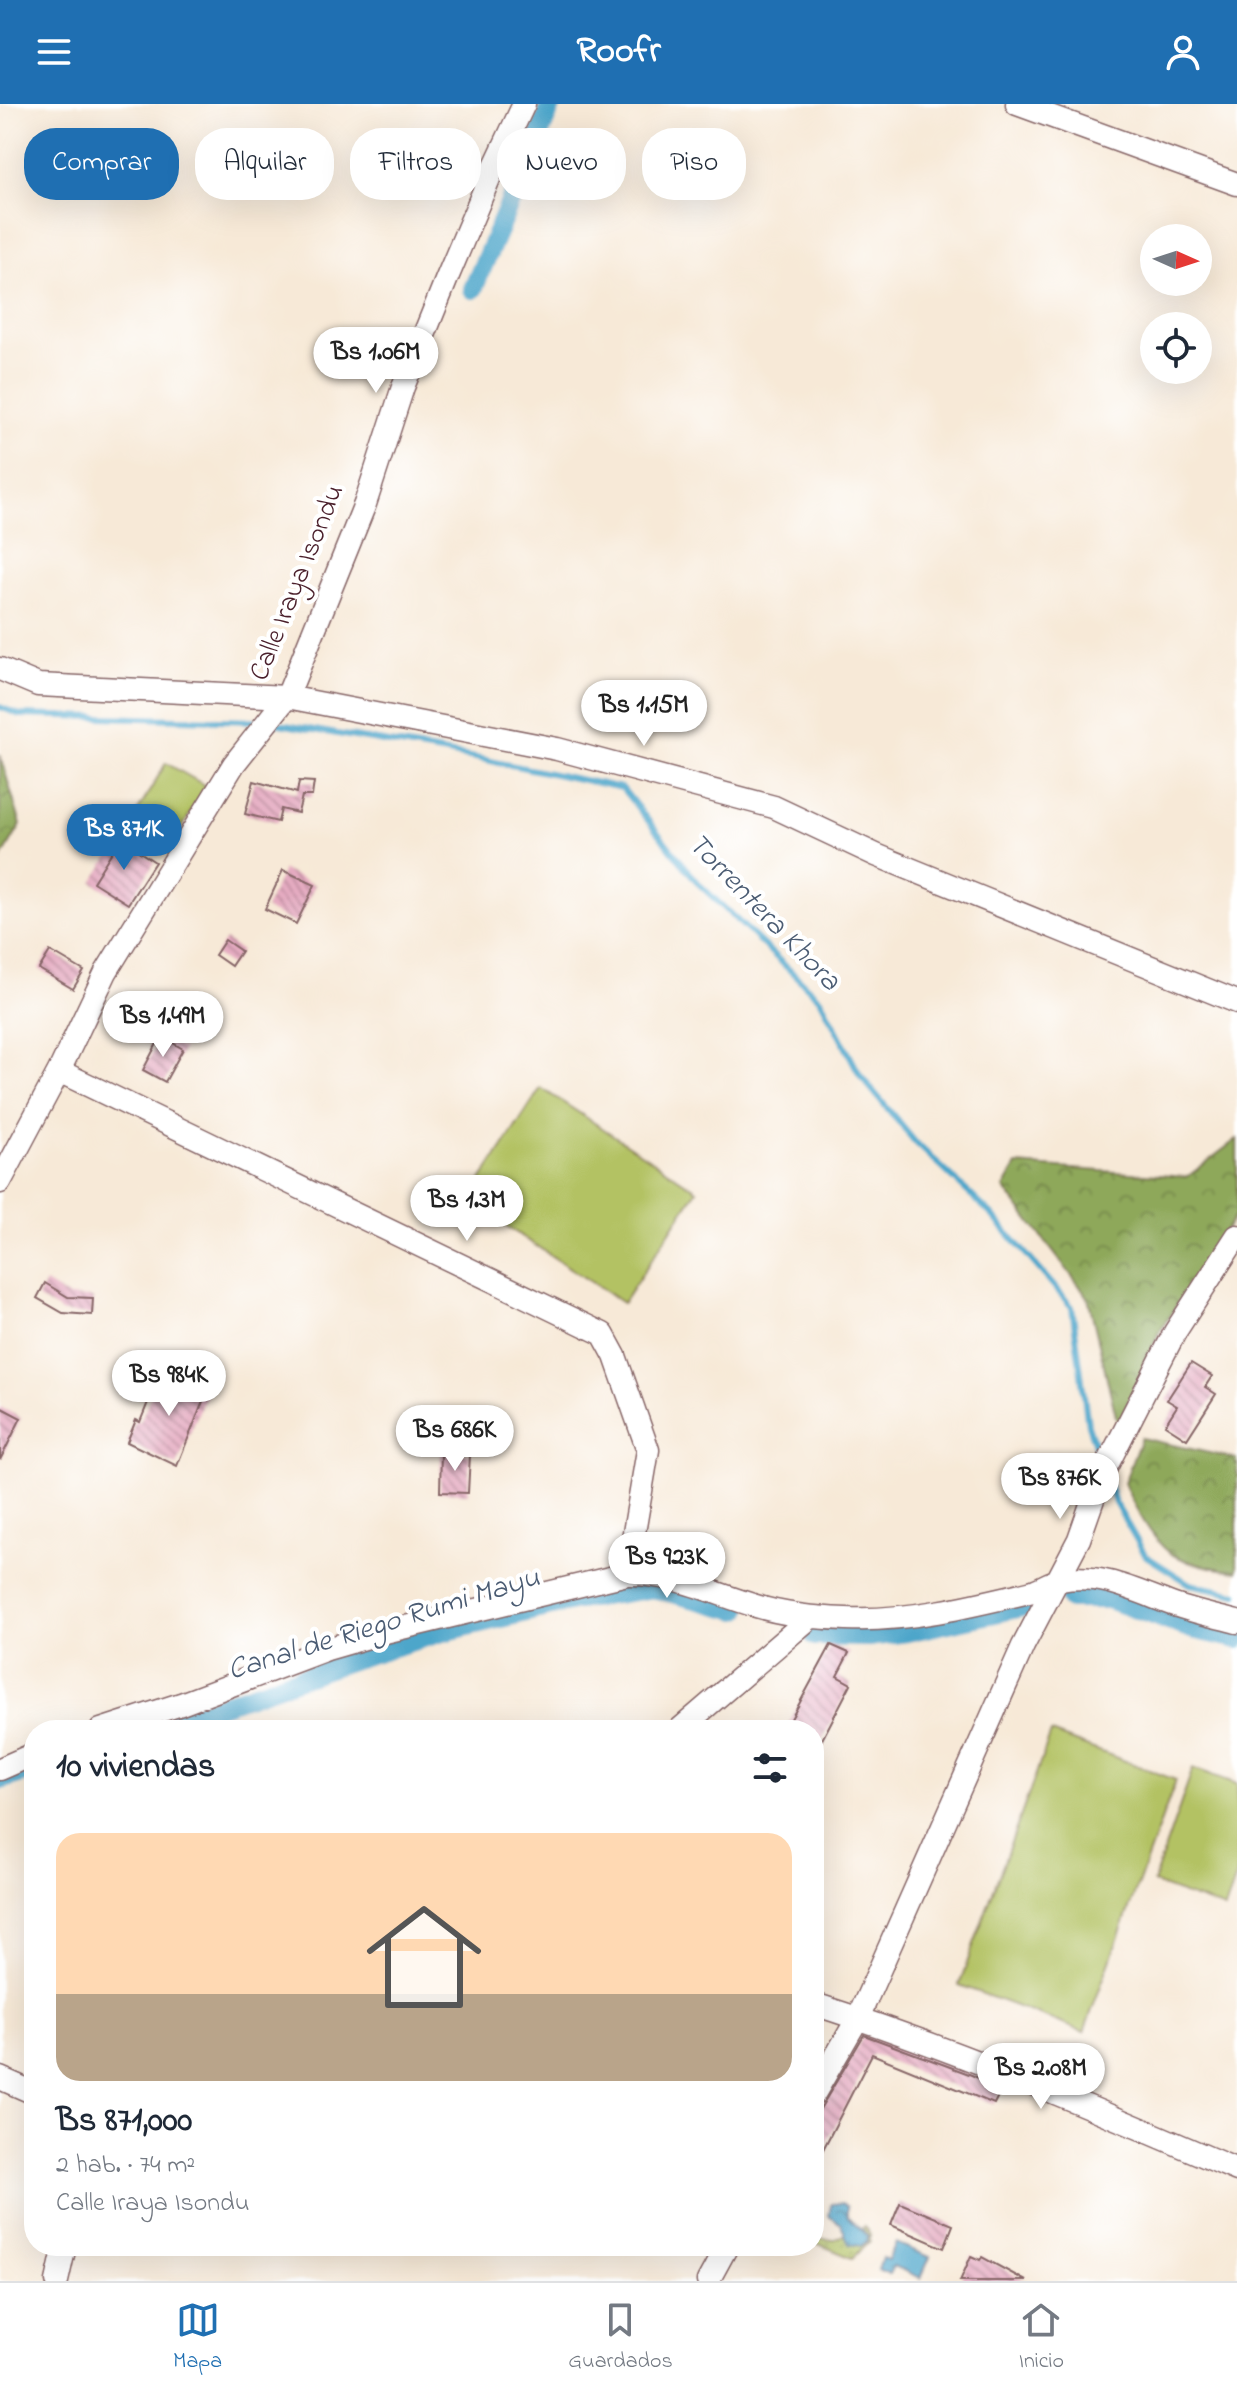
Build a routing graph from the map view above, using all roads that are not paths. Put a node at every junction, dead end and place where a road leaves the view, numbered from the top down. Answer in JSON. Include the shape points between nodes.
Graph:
{"nodes":[{"id":1,"x":524,"y":104,"type":"edge"},
{"id":2,"x":1017,"y":104,"type":"edge"},
{"id":3,"x":1237,"y":184,"type":"edge"},
{"id":4,"x":0,"y":669,"type":"edge"},
{"id":5,"x":280,"y":705,"type":"junction"},
{"id":6,"x":1237,"y":1002,"type":"edge"},
{"id":7,"x":59,"y":1071,"type":"junction"},
{"id":8,"x":0,"y":1182,"type":"edge"},
{"id":9,"x":1237,"y":1236,"type":"edge"},
{"id":10,"x":627,"y":1574,"type":"junction"},
{"id":11,"x":1059,"y":1580,"type":"junction"},
{"id":12,"x":811,"y":1617,"type":"junction"},
{"id":13,"x":1237,"y":1622,"type":"edge"},
{"id":14,"x":132,"y":1720,"type":"edge"},
{"id":15,"x":691,"y":1720,"type":"edge"},
{"id":16,"x":24,"y":1758,"type":"edge"},
{"id":17,"x":0,"y":1769,"type":"edge"},
{"id":18,"x":824,"y":2007,"type":"edge"},
{"id":19,"x":858,"y":2018,"type":"junction"},
{"id":20,"x":824,"y":2077,"type":"edge"},
{"id":21,"x":0,"y":2078,"type":"edge"},
{"id":22,"x":24,"y":2089,"type":"edge"},
{"id":23,"x":1237,"y":2170,"type":"edge"},
{"id":24,"x":63,"y":2256,"type":"edge"},
{"id":25,"x":722,"y":2256,"type":"edge"},
{"id":26,"x":57,"y":2281,"type":"edge"},
{"id":27,"x":708,"y":2281,"type":"edge"}],
"edges":[{"from":1,"to":5,"type":"street","name":"Calle Iraya Isondu","via":[[414,360],[365,504]]},
{"from":2,"to":3,"type":"street"},
{"from":4,"to":5,"type":"street","via":[[38,685]]},
{"from":5,"to":6,"type":"street","via":[[557,749],[774,807],[876,855]]},
{"from":5,"to":7,"type":"street","name":"Calle Iraya Isondu","via":[[234,764],[106,972]]},
{"from":7,"to":8,"type":"street","name":"Calle Iraya Isondu"},
{"from":7,"to":10,"type":"street","via":[[603,1334],[648,1450]]},
{"from":9,"to":11,"type":"street","via":[[1175,1332],[1100,1479]]},
{"from":10,"to":12,"type":"street","via":[[677,1578],[756,1606]]},
{"from":10,"to":14,"type":"street","via":[[327,1649]]},
{"from":11,"to":12,"type":"street","via":[[1036,1590],[920,1614]]},
{"from":11,"to":13,"type":"street","via":[[1124,1584]]},
{"from":11,"to":19,"type":"street","via":[[1023,1646]]},
{"from":12,"to":15,"type":"street"},
{"from":16,"to":17,"type":"street"},
{"from":18,"to":19,"type":"street"},
{"from":19,"to":20,"type":"street"},
{"from":19,"to":23,"type":"street","via":[[1073,2099]]},
{"from":21,"to":22,"type":"street"},
{"from":24,"to":26,"type":"street"},
{"from":25,"to":27,"type":"street"}]}
